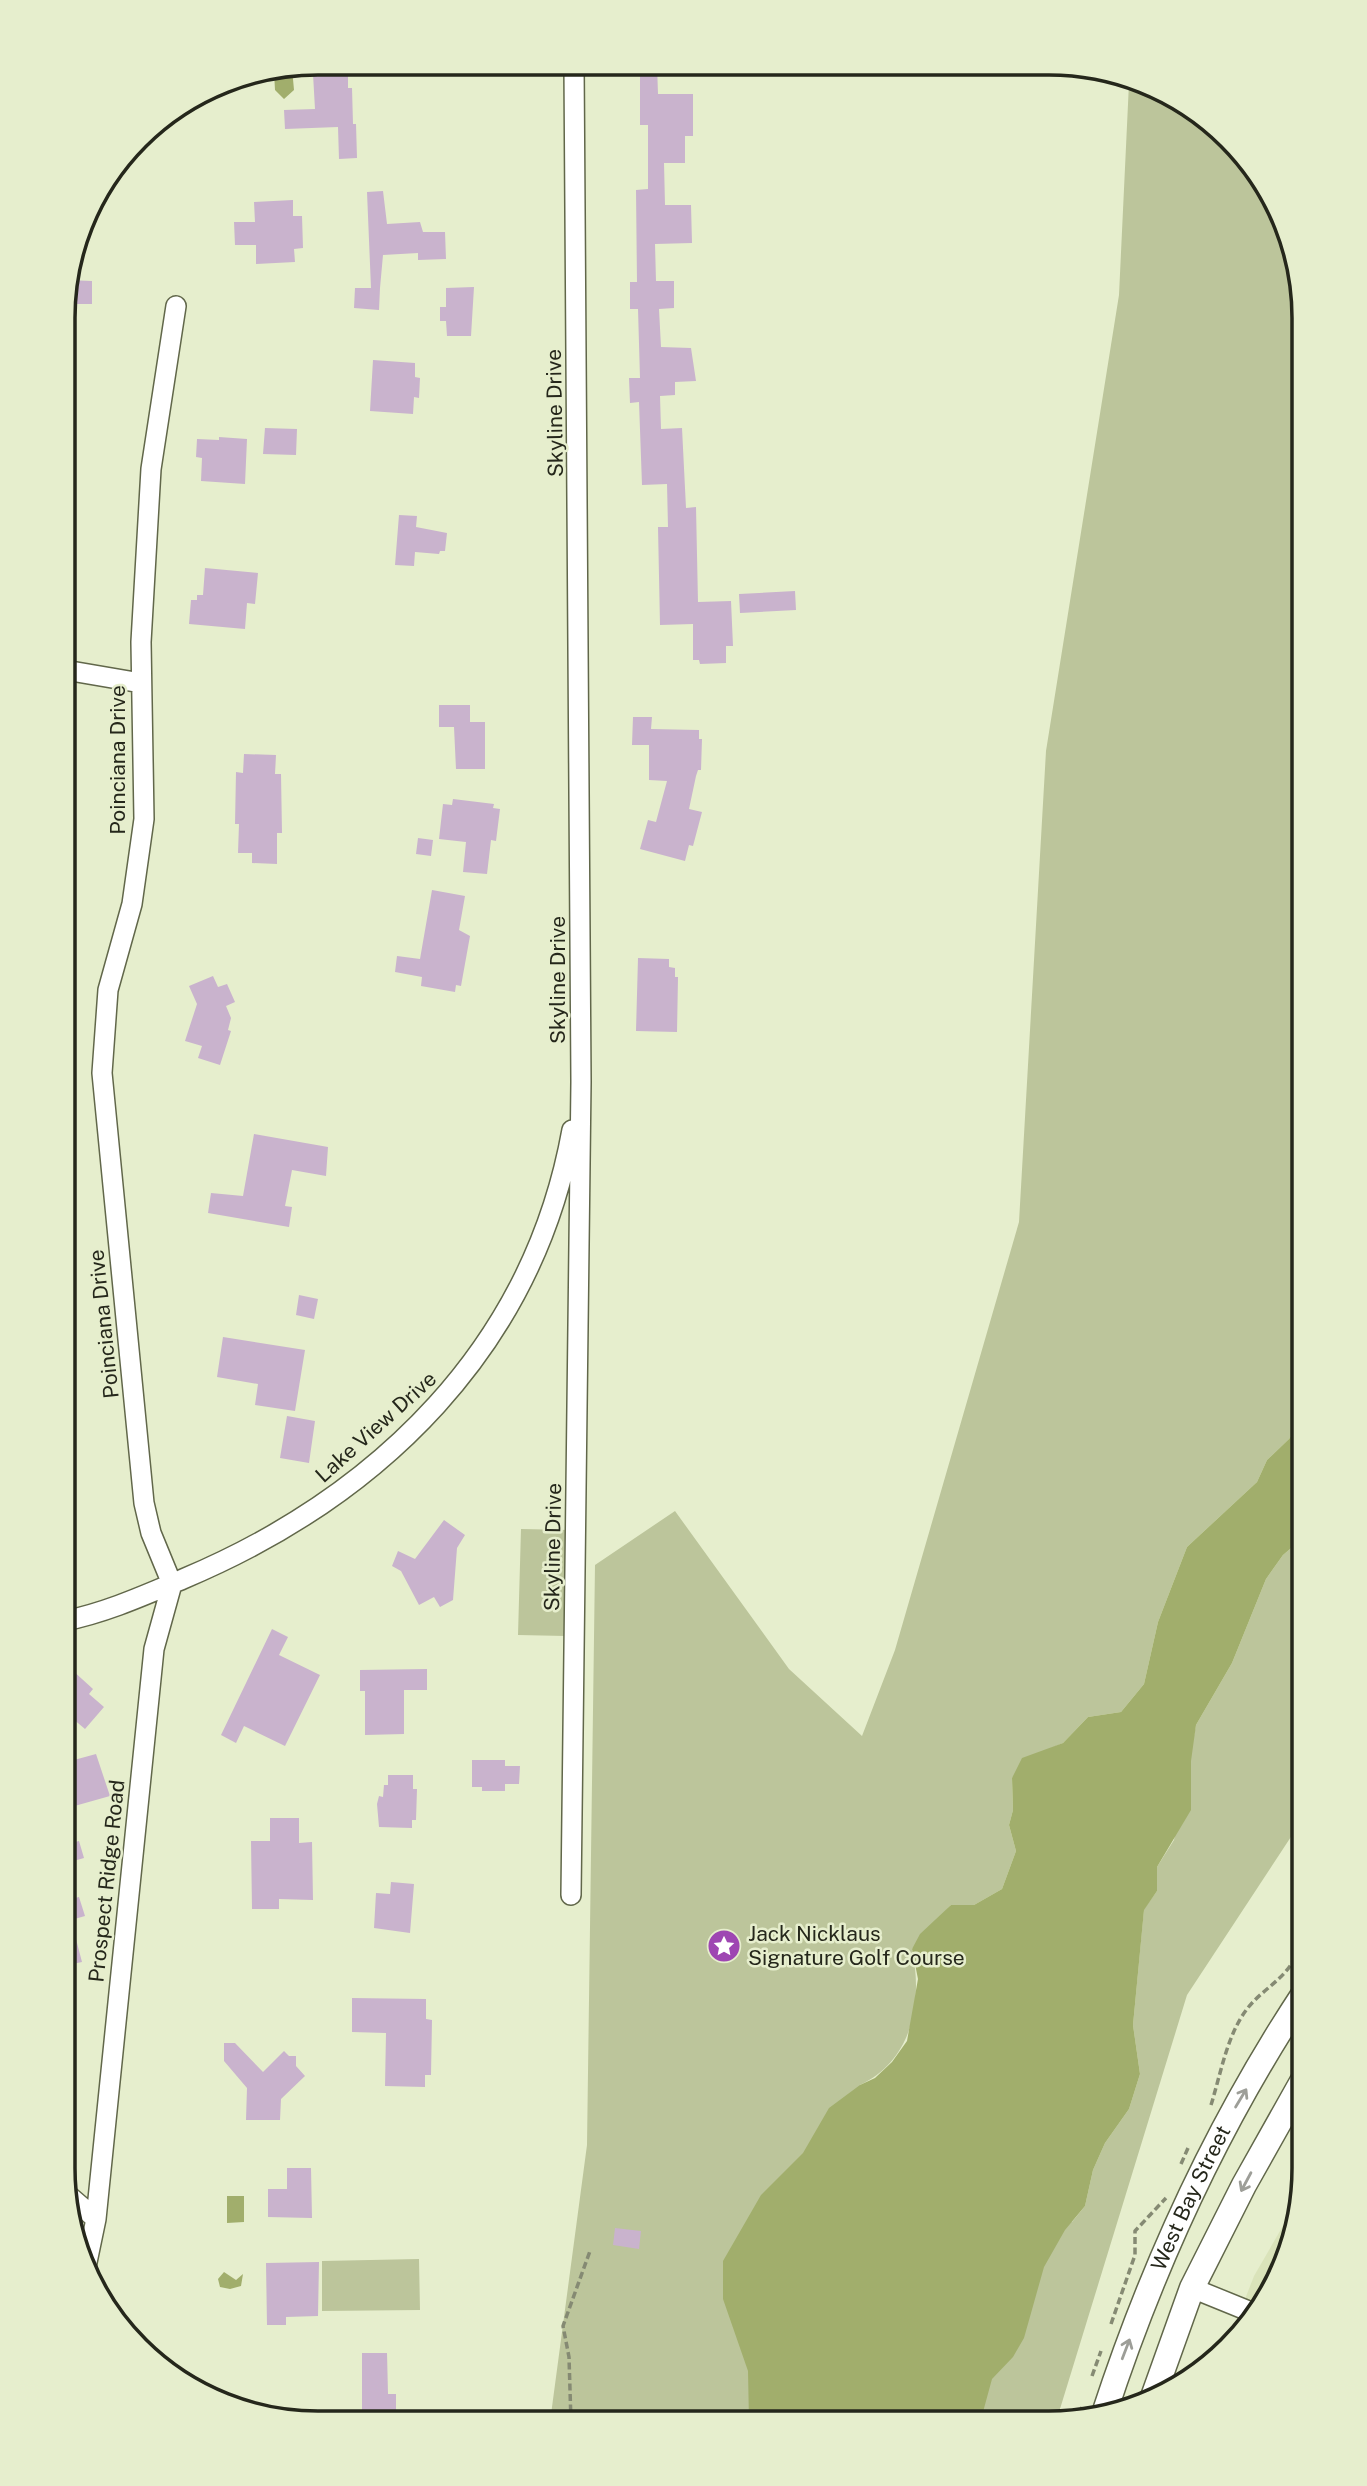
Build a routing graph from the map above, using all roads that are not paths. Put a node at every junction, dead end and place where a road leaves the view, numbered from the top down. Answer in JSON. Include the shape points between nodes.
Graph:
{"nodes":[{"id":1,"x":574,"y":76,"type":"edge"},
{"id":2,"x":176,"y":306,"type":"dead end"},
{"id":3,"x":75,"y":672,"type":"edge"},
{"id":4,"x":141,"y":683,"type":"junction"},
{"id":5,"x":581,"y":1082,"type":"junction"},
{"id":6,"x":172,"y":1584,"type":"junction"},
{"id":7,"x":75,"y":1618,"type":"edge"},
{"id":8,"x":571,"y":1895,"type":"dead end"},
{"id":9,"x":1291,"y":2015,"type":"edge"},
{"id":10,"x":1291,"y":2101,"type":"edge"},
{"id":11,"x":79,"y":2204,"type":"edge"},
{"id":12,"x":96,"y":2219,"type":"junction"},
{"id":13,"x":90,"y":2250,"type":"edge"},
{"id":14,"x":1192,"y":2288,"type":"junction"},
{"id":15,"x":1245,"y":2310,"type":"edge"},
{"id":16,"x":1158,"y":2384,"type":"edge"},
{"id":17,"x":1108,"y":2403,"type":"edge"}],
"edges":[{"from":1,"to":5,"type":"street","name":"Skyline Drive"},
{"from":2,"to":4,"type":"street","name":"Poinciana Drive","via":[[151,469]]},
{"from":3,"to":4,"type":"street"},
{"from":4,"to":6,"type":"street","name":"Poinciana Drive","via":[[144,819],[132,904],[108,990],[102,1073],[144,1503]]},
{"from":5,"to":6,"type":"street","name":"Lake View Drive","via":[[570,1142],[540,1241],[505,1310],[446,1398],[342,1492],[295,1524]]},
{"from":5,"to":8,"type":"street","name":"Skyline Drive"},
{"from":6,"to":7,"type":"street","name":"Lake View Drive"},
{"from":6,"to":12,"type":"street","name":"Prospect Ridge Road","via":[[153,1662]]},
{"from":17,"to":9,"type":"main road","name":"West Bay Street","one_way":true,"via":[[1149,2289],[1202,2174]]},
{"from":10,"to":14,"type":"main road","name":"West Bay Street","one_way":true},
{"from":11,"to":12,"type":"street"},
{"from":12,"to":13,"type":"street","name":"Prospect Ridge Road"},
{"from":14,"to":15,"type":"street"},
{"from":14,"to":16,"type":"main road","name":"West Bay Street"}]}
